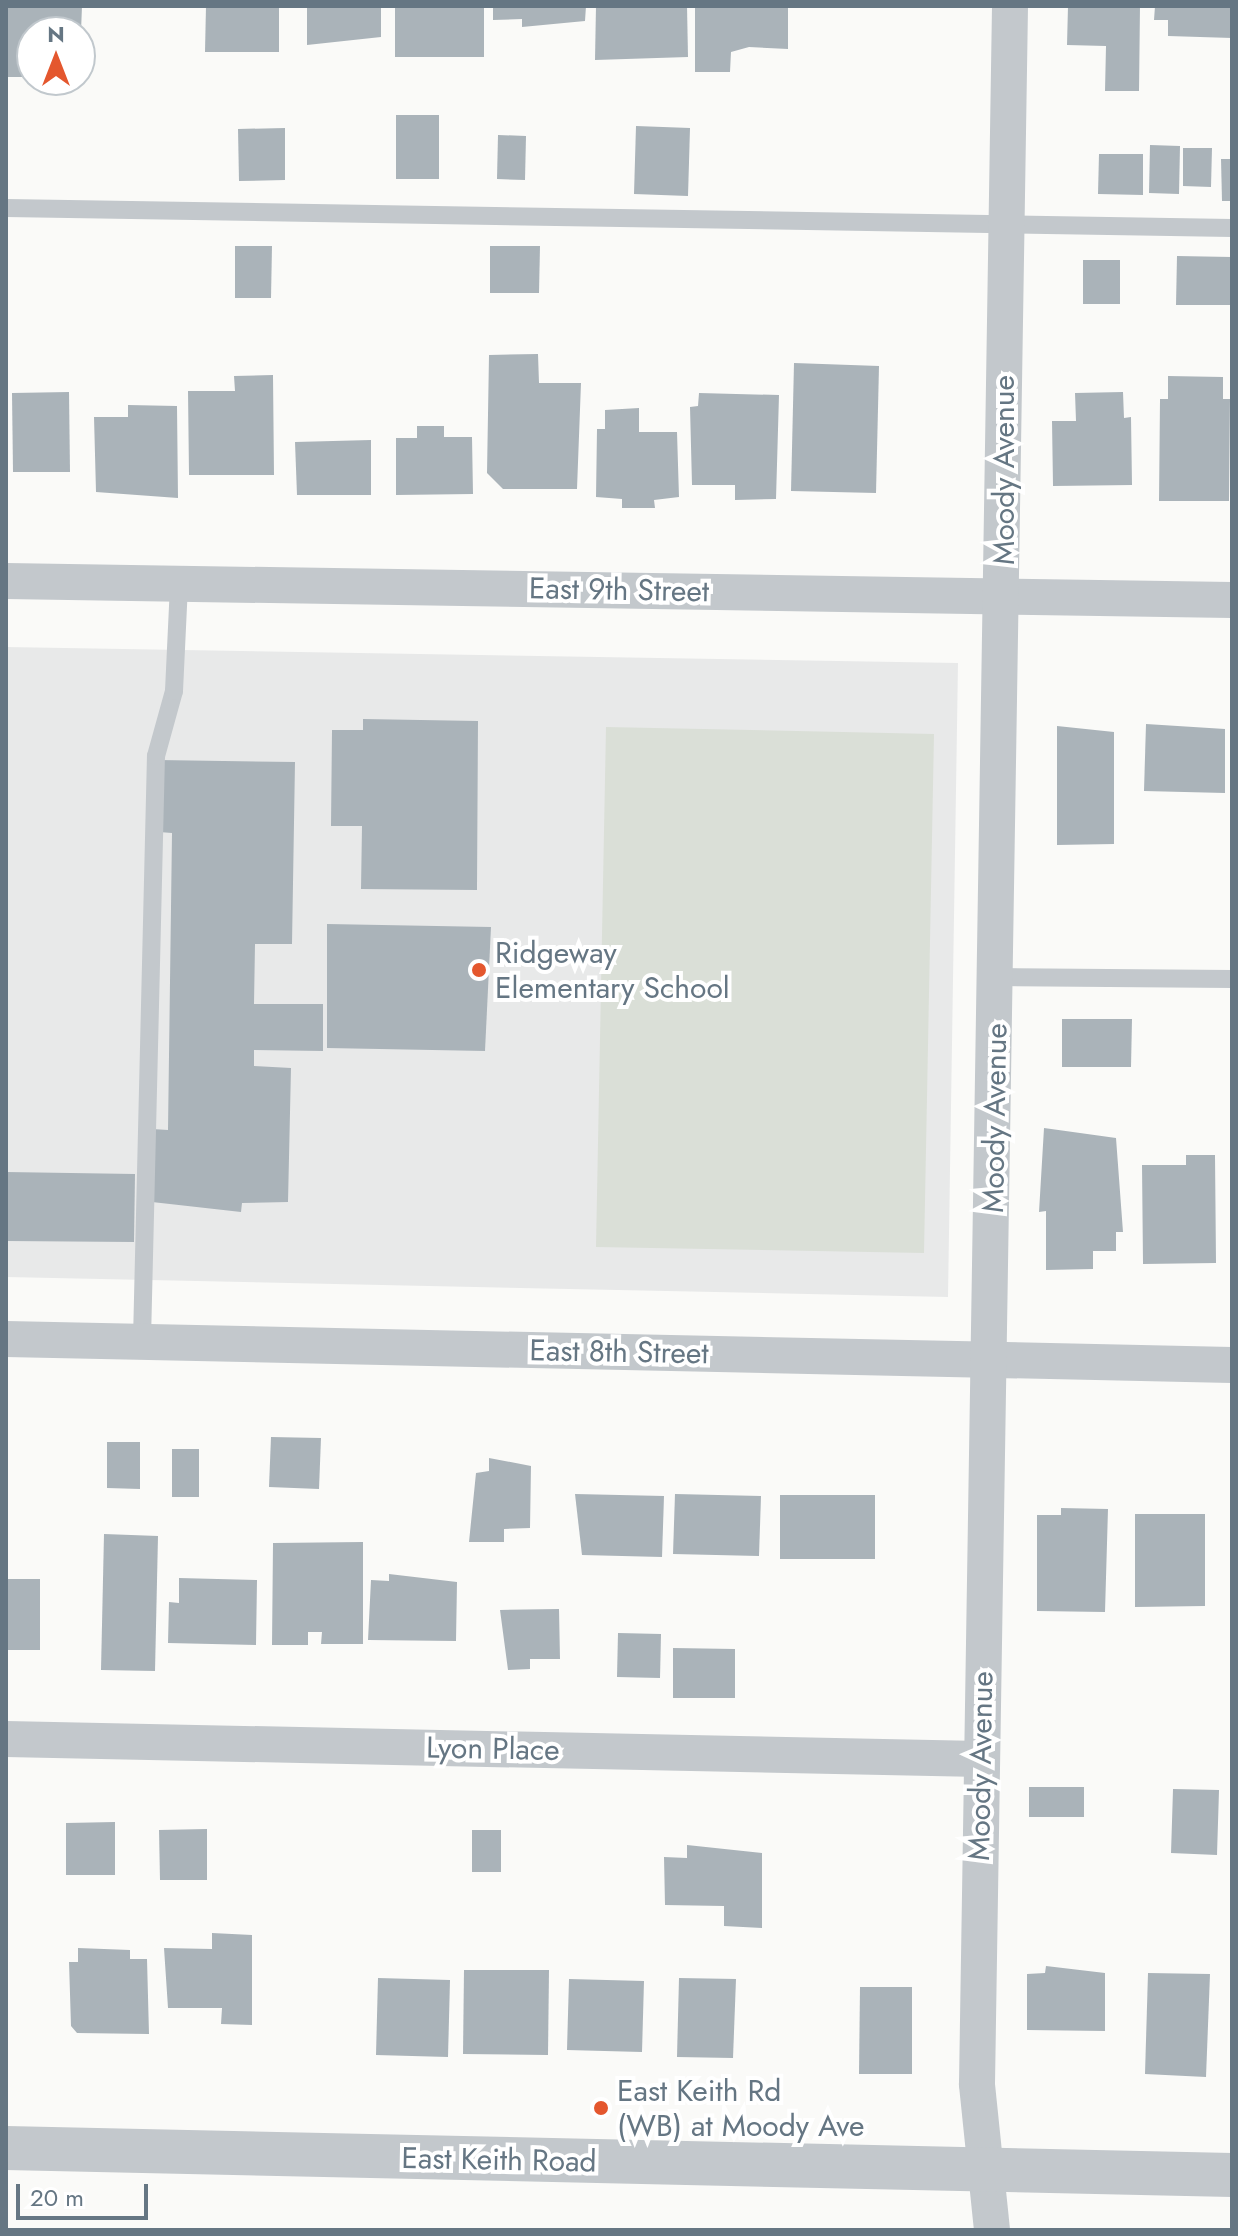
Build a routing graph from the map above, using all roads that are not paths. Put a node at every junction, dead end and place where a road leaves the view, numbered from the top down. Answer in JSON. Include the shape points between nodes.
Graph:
{"nodes":[{"id":1,"x":1010,"y":6,"type":"edge"},
{"id":2,"x":6,"y":208,"type":"edge"},
{"id":3,"x":1005,"y":227,"type":"junction"},
{"id":4,"x":1232,"y":228,"type":"edge"},
{"id":5,"x":6,"y":581,"type":"edge"},
{"id":6,"x":179,"y":584,"type":"junction"},
{"id":7,"x":1003,"y":594,"type":"junction"},
{"id":8,"x":1232,"y":600,"type":"edge"},
{"id":9,"x":998,"y":977,"type":"junction"},
{"id":10,"x":1232,"y":979,"type":"edge"},
{"id":11,"x":6,"y":1339,"type":"edge"},
{"id":12,"x":142,"y":1340,"type":"junction"},
{"id":13,"x":989,"y":1362,"type":"junction"},
{"id":14,"x":1232,"y":1365,"type":"edge"},
{"id":15,"x":6,"y":1739,"type":"edge"},
{"id":16,"x":981,"y":1759,"type":"junction"},
{"id":17,"x":6,"y":2148,"type":"edge"},
{"id":18,"x":986,"y":2171,"type":"junction"},
{"id":19,"x":1232,"y":2175,"type":"edge"},
{"id":20,"x":992,"y":2230,"type":"edge"}],
"edges":[{"from":1,"to":3,"type":"street","name":"Moody Avenue"},
{"from":2,"to":3,"type":"lane"},
{"from":3,"to":4,"type":"lane"},
{"from":3,"to":7,"type":"street","name":"Moody Avenue"},
{"from":5,"to":6,"type":"street","name":"East 9th Street"},
{"from":6,"to":7,"type":"street","name":"East 9th Street"},
{"from":6,"to":12,"type":"lane","via":[[174,691],[156,756]]},
{"from":7,"to":8,"type":"street","name":"East 9th Street"},
{"from":7,"to":9,"type":"street","name":"Moody Avenue"},
{"from":9,"to":10,"type":"lane"},
{"from":9,"to":13,"type":"street","name":"Moody Avenue"},
{"from":11,"to":12,"type":"street","name":"East 8th Street"},
{"from":12,"to":13,"type":"street","name":"East 8th Street"},
{"from":13,"to":14,"type":"street","name":"East 8th Street"},
{"from":13,"to":16,"type":"street","name":"Moody Avenue"},
{"from":15,"to":16,"type":"street","name":"Lyon Place"},
{"from":16,"to":18,"type":"street","name":"Moody Avenue","via":[[977,2084]]},
{"from":17,"to":18,"type":"street","name":"East Keith Road"},
{"from":18,"to":19,"type":"street","name":"East Keith Road"},
{"from":18,"to":20,"type":"street","name":"Moody Avenue"}]}
